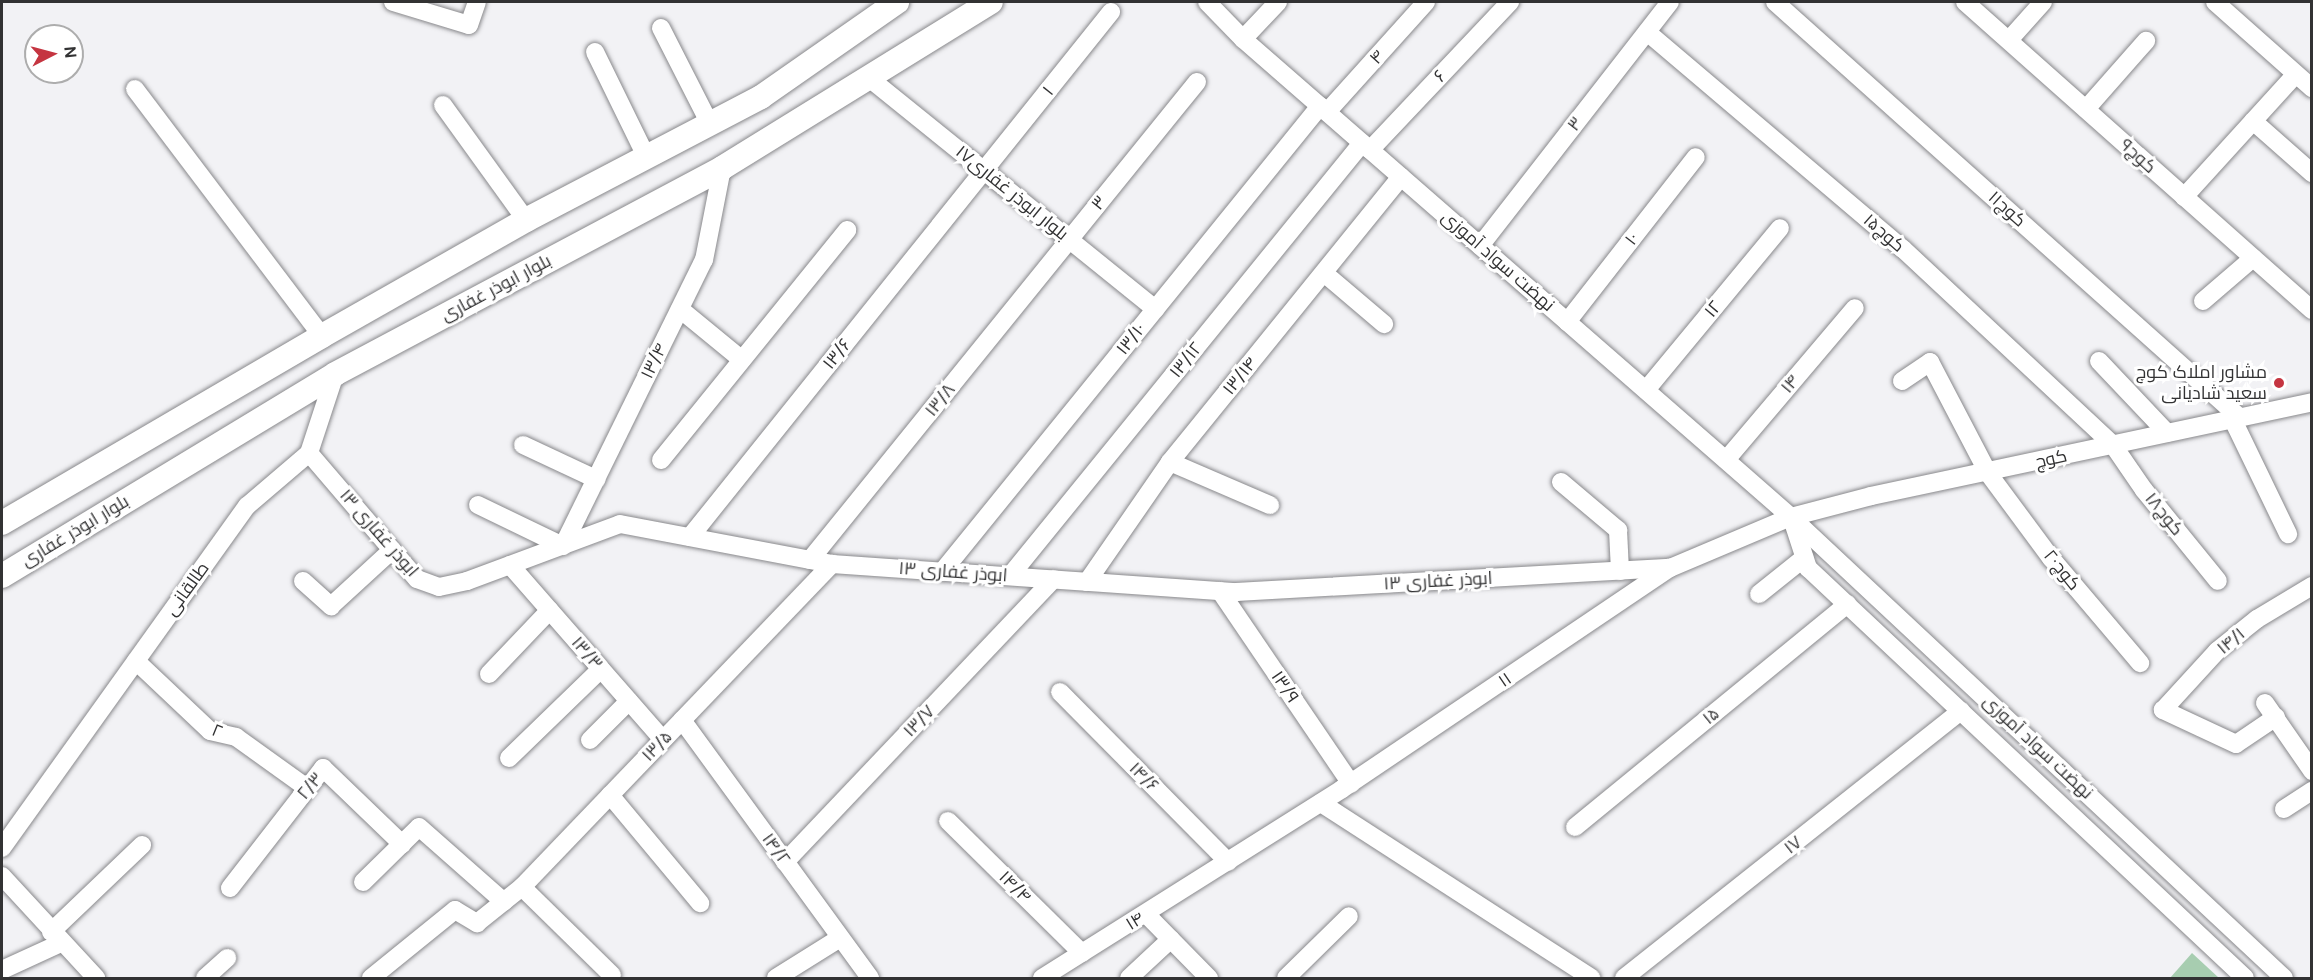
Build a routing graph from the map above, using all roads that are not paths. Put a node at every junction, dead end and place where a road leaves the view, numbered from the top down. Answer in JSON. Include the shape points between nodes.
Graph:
{"nodes":[{"id":1,"x":393,"y":2,"type":"edge"},
{"id":2,"x":477,"y":2,"type":"edge"},
{"id":3,"x":897,"y":2,"type":"edge"},
{"id":4,"x":991,"y":2,"type":"edge"},
{"id":5,"x":1207,"y":2,"type":"edge"},
{"id":6,"x":1278,"y":2,"type":"edge"},
{"id":7,"x":1426,"y":2,"type":"edge"},
{"id":8,"x":1510,"y":2,"type":"edge"},
{"id":9,"x":1670,"y":2,"type":"edge"},
{"id":10,"x":1775,"y":2,"type":"edge"},
{"id":11,"x":1965,"y":2,"type":"edge"},
{"id":12,"x":2043,"y":2,"type":"edge"},
{"id":13,"x":2215,"y":2,"type":"edge"},
{"id":14,"x":1111,"y":12,"type":"dead end"},
{"id":15,"x":661,"y":28,"type":"dead end"},
{"id":16,"x":1647,"y":32,"type":"junction"},
{"id":17,"x":1243,"y":39,"type":"junction"},
{"id":18,"x":2009,"y":40,"type":"junction"},
{"id":19,"x":2146,"y":41,"type":"dead end"},
{"id":20,"x":596,"y":52,"type":"dead end"},
{"id":21,"x":2296,"y":74,"type":"junction"},
{"id":22,"x":869,"y":78,"type":"junction"},
{"id":23,"x":1197,"y":82,"type":"dead end"},
{"id":24,"x":2312,"y":88,"type":"edge"},
{"id":25,"x":135,"y":89,"type":"dead end"},
{"id":26,"x":443,"y":105,"type":"dead end"},
{"id":27,"x":1323,"y":109,"type":"junction"},
{"id":28,"x":2086,"y":109,"type":"junction"},
{"id":29,"x":2253,"y":121,"type":"junction"},
{"id":30,"x":710,"y":124,"type":"junction"},
{"id":31,"x":1366,"y":146,"type":"junction"},
{"id":32,"x":646,"y":156,"type":"junction"},
{"id":33,"x":1696,"y":157,"type":"dead end"},
{"id":34,"x":722,"y":168,"type":"junction"},
{"id":35,"x":984,"y":171,"type":"junction"},
{"id":36,"x":2312,"y":173,"type":"edge"},
{"id":37,"x":1401,"y":177,"type":"junction"},
{"id":38,"x":2184,"y":197,"type":"junction"},
{"id":39,"x":526,"y":220,"type":"junction"},
{"id":40,"x":1780,"y":228,"type":"dead end"},
{"id":41,"x":847,"y":230,"type":"dead end"},
{"id":42,"x":1069,"y":240,"type":"junction"},
{"id":43,"x":1480,"y":246,"type":"junction"},
{"id":44,"x":2253,"y":258,"type":"junction"},
{"id":45,"x":1324,"y":273,"type":"junction"},
{"id":46,"x":2203,"y":301,"type":"dead end"},
{"id":47,"x":1855,"y":308,"type":"dead end"},
{"id":48,"x":680,"y":309,"type":"junction"},
{"id":49,"x":1155,"y":309,"type":"junction"},
{"id":50,"x":2312,"y":310,"type":"edge"},
{"id":51,"x":1567,"y":322,"type":"junction"},
{"id":52,"x":1384,"y":324,"type":"dead end"},
{"id":53,"x":322,"y":336,"type":"junction"},
{"id":54,"x":742,"y":360,"type":"junction"},
{"id":55,"x":2099,"y":361,"type":"dead end"},
{"id":56,"x":335,"y":374,"type":"junction"},
{"id":57,"x":1902,"y":381,"type":"dead end"},
{"id":58,"x":1646,"y":390,"type":"junction"},
{"id":59,"x":2312,"y":402,"type":"edge"},
{"id":60,"x":2236,"y":418,"type":"junction"},
{"id":61,"x":2167,"y":433,"type":"junction"},
{"id":62,"x":523,"y":445,"type":"dead end"},
{"id":63,"x":2114,"y":445,"type":"junction"},
{"id":64,"x":309,"y":453,"type":"junction"},
{"id":65,"x":661,"y":460,"type":"dead end"},
{"id":66,"x":1726,"y":460,"type":"junction"},
{"id":67,"x":1170,"y":462,"type":"junction"},
{"id":68,"x":1988,"y":473,"type":"junction"},
{"id":69,"x":596,"y":480,"type":"junction"},
{"id":70,"x":1561,"y":482,"type":"dead end"},
{"id":71,"x":478,"y":505,"type":"dead end"},
{"id":72,"x":1270,"y":505,"type":"dead end"},
{"id":73,"x":1791,"y":517,"type":"junction"},
{"id":74,"x":2,"y":523,"type":"edge"},
{"id":75,"x":2288,"y":534,"type":"dead end"},
{"id":76,"x":690,"y":537,"type":"junction"},
{"id":77,"x":563,"y":546,"type":"junction"},
{"id":78,"x":392,"y":550,"type":"junction"},
{"id":79,"x":1804,"y":558,"type":"junction"},
{"id":80,"x":810,"y":560,"type":"junction"},
{"id":81,"x":832,"y":564,"type":"junction"},
{"id":82,"x":510,"y":565,"type":"junction"},
{"id":83,"x":1670,"y":568,"type":"junction"},
{"id":84,"x":1620,"y":571,"type":"junction"},
{"id":85,"x":942,"y":572,"type":"junction"},
{"id":86,"x":2,"y":576,"type":"edge"},
{"id":87,"x":1010,"y":576,"type":"junction"},
{"id":88,"x":1054,"y":579,"type":"junction"},
{"id":89,"x":303,"y":581,"type":"dead end"},
{"id":90,"x":2218,"y":581,"type":"dead end"},
{"id":91,"x":1087,"y":582,"type":"junction"},
{"id":92,"x":2312,"y":586,"type":"edge"},
{"id":93,"x":1220,"y":591,"type":"junction"},
{"id":94,"x":1759,"y":594,"type":"dead end"},
{"id":95,"x":1847,"y":604,"type":"junction"},
{"id":96,"x":550,"y":610,"type":"junction"},
{"id":97,"x":136,"y":661,"type":"junction"},
{"id":98,"x":2140,"y":663,"type":"dead end"},
{"id":99,"x":600,"y":669,"type":"junction"},
{"id":100,"x":489,"y":674,"type":"dead end"},
{"id":101,"x":1059,"y":692,"type":"dead end"},
{"id":102,"x":629,"y":701,"type":"junction"},
{"id":103,"x":1961,"y":711,"type":"junction"},
{"id":104,"x":682,"y":720,"type":"junction"},
{"id":105,"x":590,"y":740,"type":"dead end"},
{"id":106,"x":663,"y":740,"type":"junction"},
{"id":107,"x":509,"y":758,"type":"dead end"},
{"id":108,"x":2309,"y":763,"type":"edge"},
{"id":109,"x":1351,"y":784,"type":"junction"},
{"id":110,"x":308,"y":788,"type":"junction"},
{"id":111,"x":2312,"y":790,"type":"edge"},
{"id":112,"x":610,"y":795,"type":"junction"},
{"id":113,"x":1321,"y":803,"type":"junction"},
{"id":114,"x":32,"y":806,"type":"junction"},
{"id":115,"x":2284,"y":809,"type":"dead end"},
{"id":116,"x":948,"y":821,"type":"dead end"},
{"id":117,"x":2,"y":826,"type":"edge"},
{"id":118,"x":1575,"y":827,"type":"dead end"},
{"id":119,"x":402,"y":844,"type":"junction"},
{"id":120,"x":142,"y":846,"type":"dead end"},
{"id":121,"x":2,"y":848,"type":"edge"},
{"id":122,"x":785,"y":862,"type":"junction"},
{"id":123,"x":1228,"y":862,"type":"junction"},
{"id":124,"x":2,"y":876,"type":"edge"},
{"id":125,"x":363,"y":882,"type":"dead end"},
{"id":126,"x":522,"y":887,"type":"junction"},
{"id":127,"x":230,"y":888,"type":"dead end"},
{"id":128,"x":504,"y":902,"type":"junction"},
{"id":129,"x":700,"y":903,"type":"dead end"},
{"id":130,"x":1146,"y":914,"type":"junction"},
{"id":131,"x":1348,"y":916,"type":"dead end"},
{"id":132,"x":56,"y":938,"type":"junction"},
{"id":133,"x":840,"y":938,"type":"junction"},
{"id":134,"x":1171,"y":939,"type":"junction"},
{"id":135,"x":1082,"y":953,"type":"junction"},
{"id":136,"x":227,"y":958,"type":"dead end"},
{"id":137,"x":2,"y":969,"type":"edge"},
{"id":138,"x":1643,"y":971,"type":"edge"},
{"id":139,"x":612,"y":975,"type":"dead end"},
{"id":140,"x":96,"y":978,"type":"edge"},
{"id":141,"x":205,"y":978,"type":"edge"},
{"id":142,"x":371,"y":978,"type":"edge"},
{"id":143,"x":776,"y":978,"type":"edge"},
{"id":144,"x":870,"y":978,"type":"edge"},
{"id":145,"x":1042,"y":978,"type":"edge"},
{"id":146,"x":1129,"y":978,"type":"edge"},
{"id":147,"x":1209,"y":978,"type":"edge"},
{"id":148,"x":1286,"y":978,"type":"edge"},
{"id":149,"x":1591,"y":978,"type":"edge"},
{"id":150,"x":1624,"y":978,"type":"edge"},
{"id":151,"x":2245,"y":978,"type":"edge"},
{"id":152,"x":2284,"y":978,"type":"edge"}],
"edges":[{"from":1,"to":2,"type":"street","via":[[469,25]]},
{"from":3,"to":30,"type":"main road","via":[[762,97]]},
{"from":4,"to":22,"type":"main road","name":"بلوار ابوذر غفاری"},
{"from":5,"to":17,"type":"street","name":"نهضت سواد آموزی"},
{"from":6,"to":17,"type":"street"},
{"from":7,"to":27,"type":"street","name":"۴"},
{"from":8,"to":31,"type":"street","name":"۶"},
{"from":9,"to":16,"type":"street","name":"۳"},
{"from":10,"to":60,"type":"street","name":"۱۱کوچ"},
{"from":11,"to":18,"type":"street","name":"۹کوچ"},
{"from":12,"to":18,"type":"street"},
{"from":13,"to":21,"type":"street"},
{"from":14,"to":35,"type":"street","name":"۱"},
{"from":15,"to":30,"type":"street"},
{"from":16,"to":43,"type":"street","name":"۳"},
{"from":16,"to":63,"type":"street","name":"۱۵کوچ","via":[[1903,249]]},
{"from":17,"to":27,"type":"street","name":"نهضت سواد آموزی"},
{"from":18,"to":28,"type":"street","name":"۹کوچ"},
{"from":19,"to":28,"type":"street"},
{"from":20,"to":32,"type":"street"},
{"from":21,"to":24,"type":"street"},
{"from":21,"to":29,"type":"street"},
{"from":22,"to":34,"type":"main road","name":"بلوار ابوذر غفاری"},
{"from":22,"to":35,"type":"street","name":"بلوار ابوذر غفاری۱۷"},
{"from":23,"to":42,"type":"street","name":"۳"},
{"from":25,"to":53,"type":"street"},
{"from":26,"to":39,"type":"street"},
{"from":27,"to":31,"type":"street","name":"نهضت سواد آموزی"},
{"from":27,"to":49,"type":"street","name":"۱۳/۱۰"},
{"from":28,"to":38,"type":"street","name":"۹کوچ"},
{"from":29,"to":36,"type":"street"},
{"from":29,"to":38,"type":"street"},
{"from":30,"to":32,"type":"main road"},
{"from":31,"to":37,"type":"street","name":"نهضت سواد آموزی"},
{"from":31,"to":87,"type":"street","name":"۱۳/۱۲"},
{"from":32,"to":39,"type":"main road"},
{"from":33,"to":51,"type":"street","name":"۱۰"},
{"from":34,"to":48,"type":"street","name":"۱۳/۴","via":[[704,260]]},
{"from":34,"to":56,"type":"main road","name":"بلوار ابوذر غفاری"},
{"from":35,"to":42,"type":"street","name":"بلوار ابوذر غفاری۱۷"},
{"from":35,"to":76,"type":"street","name":"۱۳/۶"},
{"from":37,"to":43,"type":"street","name":"نهضت سواد آموزی"},
{"from":37,"to":45,"type":"street","name":"۱۳/۱۴"},
{"from":38,"to":44,"type":"street","name":"۹کوچ"},
{"from":39,"to":53,"type":"main road"},
{"from":40,"to":58,"type":"street","name":"۱۲"},
{"from":41,"to":54,"type":"street"},
{"from":42,"to":49,"type":"street","name":"بلوار ابوذر غفاری۱۷"},
{"from":42,"to":80,"type":"street","name":"۱۳/۸"},
{"from":43,"to":51,"type":"street","name":"نهضت سواد آموزی"},
{"from":44,"to":46,"type":"street"},
{"from":44,"to":50,"type":"street","name":"۹کوچ"},
{"from":45,"to":52,"type":"street"},
{"from":45,"to":67,"type":"street","name":"۱۳/۱۴"},
{"from":47,"to":66,"type":"street","name":"۱۴"},
{"from":48,"to":54,"type":"street"},
{"from":48,"to":69,"type":"street","name":"۱۳/۴"},
{"from":49,"to":85,"type":"street","name":"۱۳/۱۰"},
{"from":51,"to":58,"type":"street","name":"نهضت سواد آموزی"},
{"from":53,"to":74,"type":"main road"},
{"from":54,"to":65,"type":"street"},
{"from":55,"to":61,"type":"street"},
{"from":56,"to":64,"type":"street"},
{"from":56,"to":86,"type":"main road","name":"بلوار ابوذر غفاری"},
{"from":57,"to":68,"type":"street","name":"۲۰کوچ","via":[[1930,362]]},
{"from":58,"to":66,"type":"street","name":"نهضت سواد آموزی"},
{"from":59,"to":60,"type":"street","name":"کوچ"},
{"from":60,"to":61,"type":"street","name":"کوچ"},
{"from":60,"to":75,"type":"street"},
{"from":61,"to":63,"type":"street","name":"کوچ"},
{"from":62,"to":69,"type":"street"},
{"from":63,"to":68,"type":"street","name":"کوچ"},
{"from":63,"to":90,"type":"street","name":"۱۸کوچ","via":[[2144,490]]},
{"from":64,"to":78,"type":"street","name":"۱۳ ابوذر غفاری"},
{"from":64,"to":97,"type":"street","name":"طالقانی","via":[[247,506]]},
{"from":66,"to":73,"type":"street","name":"نهضت سواد آموزی"},
{"from":67,"to":72,"type":"street"},
{"from":67,"to":91,"type":"street","name":"۱۳/۱۴"},
{"from":68,"to":73,"type":"street","name":"کوچ","via":[[1870,496]]},
{"from":68,"to":98,"type":"street","name":"۲۰کوچ","via":[[2051,558]]},
{"from":69,"to":77,"type":"street","name":"۱۳/۴"},
{"from":70,"to":84,"type":"street","via":[[1618,530]]},
{"from":71,"to":77,"type":"street"},
{"from":73,"to":79,"type":"street","name":"نهضت سواد آموزی"},
{"from":73,"to":83,"type":"street","name":"۱۱"},
{"from":73,"to":152,"type":"street","name":"نهضت سواد آموزی"},
{"from":76,"to":77,"type":"street","name":"۱۳ ابوذر غفاری","via":[[620,524]]},
{"from":76,"to":80,"type":"street","name":"۱۳ ابوذر غفاری"},
{"from":77,"to":82,"type":"street","name":"۱۳ ابوذر غفاری"},
{"from":78,"to":82,"type":"street","name":"۱۳ ابوذر غفاری","via":[[417,579],[439,587]]},
{"from":78,"to":89,"type":"street","via":[[331,606]]},
{"from":79,"to":94,"type":"street"},
{"from":79,"to":95,"type":"street","name":"نهضت سواد آموزی","via":[[1808,568]]},
{"from":80,"to":81,"type":"street","name":"۱۳ ابوذر غفاری"},
{"from":81,"to":85,"type":"street","name":"۱۳ ابوذر غفاری"},
{"from":81,"to":104,"type":"street","name":"۱۳/۵"},
{"from":82,"to":96,"type":"street","name":"۱۳/۳"},
{"from":83,"to":84,"type":"street","name":"۱۳ ابوذر غفاری"},
{"from":83,"to":109,"type":"street","name":"۱۱"},
{"from":84,"to":93,"type":"street","name":"۱۳ ابوذر غفاری"},
{"from":85,"to":87,"type":"street","name":"۱۳ ابوذر غفاری"},
{"from":87,"to":88,"type":"street","name":"۱۳ ابوذر غفاری"},
{"from":88,"to":91,"type":"street","name":"۱۳ ابوذر غفاری"},
{"from":88,"to":122,"type":"street","name":"۱۳/۷"},
{"from":91,"to":93,"type":"street","name":"۱۳ ابوذر غفاری"},
{"from":92,"to":108,"type":"street","name":"۱۴/۱","via":[[2257,619],[2217,651],[2163,710],[2236,744],[2270,710]]},
{"from":93,"to":109,"type":"street","name":"۱۳/۹"},
{"from":95,"to":103,"type":"street","name":"نهضت سواد آموزی"},
{"from":95,"to":118,"type":"street","name":"۱۵"},
{"from":96,"to":99,"type":"street","name":"۱۳/۳"},
{"from":96,"to":100,"type":"street"},
{"from":97,"to":110,"type":"street","name":"۲","via":[[210,731],[236,737]]},
{"from":97,"to":114,"type":"street","name":"طالقانی"},
{"from":99,"to":102,"type":"street","name":"۱۳/۳"},
{"from":99,"to":107,"type":"street"},
{"from":101,"to":123,"type":"street","name":"۱۴/۶"},
{"from":102,"to":105,"type":"street"},
{"from":102,"to":106,"type":"street","name":"۱۳/۳"},
{"from":103,"to":138,"type":"street","name":"۱۷"},
{"from":103,"to":151,"type":"street","name":"نهضت سواد آموزی"},
{"from":104,"to":106,"type":"street","name":"۱۳/۵"},
{"from":104,"to":122,"type":"street","name":"۱۴/۲"},
{"from":106,"to":112,"type":"street","name":"۱۳/۵"},
{"from":109,"to":113,"type":"street","name":"۱۱"},
{"from":110,"to":119,"type":"street","name":"۲/۳","via":[[323,768]]},
{"from":110,"to":127,"type":"street","name":"۲/۳"},
{"from":111,"to":115,"type":"street"},
{"from":112,"to":126,"type":"street","name":"۱۳/۵"},
{"from":112,"to":129,"type":"street"},
{"from":113,"to":123,"type":"street","name":"۱۱"},
{"from":113,"to":149,"type":"street"},
{"from":114,"to":117,"type":"street","name":"طالقانی"},
{"from":114,"to":121,"type":"street","name":"طالقانی"},
{"from":116,"to":135,"type":"street","name":"۱۴/۴"},
{"from":119,"to":125,"type":"street"},
{"from":119,"to":128,"type":"street","via":[[419,827]]},
{"from":120,"to":132,"type":"street"},
{"from":122,"to":133,"type":"street","name":"۱۴/۲"},
{"from":123,"to":130,"type":"street","name":"۱۴"},
{"from":124,"to":132,"type":"street"},
{"from":126,"to":128,"type":"street","name":"۱۳/۵"},
{"from":126,"to":139,"type":"street"},
{"from":128,"to":142,"type":"street","name":"۱۳/۵","via":[[477,923],[455,910]]},
{"from":130,"to":134,"type":"street"},
{"from":130,"to":135,"type":"street","name":"۱۴"},
{"from":131,"to":148,"type":"street"},
{"from":132,"to":137,"type":"street"},
{"from":132,"to":140,"type":"street"},
{"from":133,"to":143,"type":"street"},
{"from":133,"to":144,"type":"street","name":"۱۴/۲"},
{"from":134,"to":146,"type":"street"},
{"from":134,"to":147,"type":"street"},
{"from":135,"to":145,"type":"street","name":"۱۴"},
{"from":136,"to":141,"type":"street"},
{"from":138,"to":150,"type":"street","name":"۱۷"}]}
